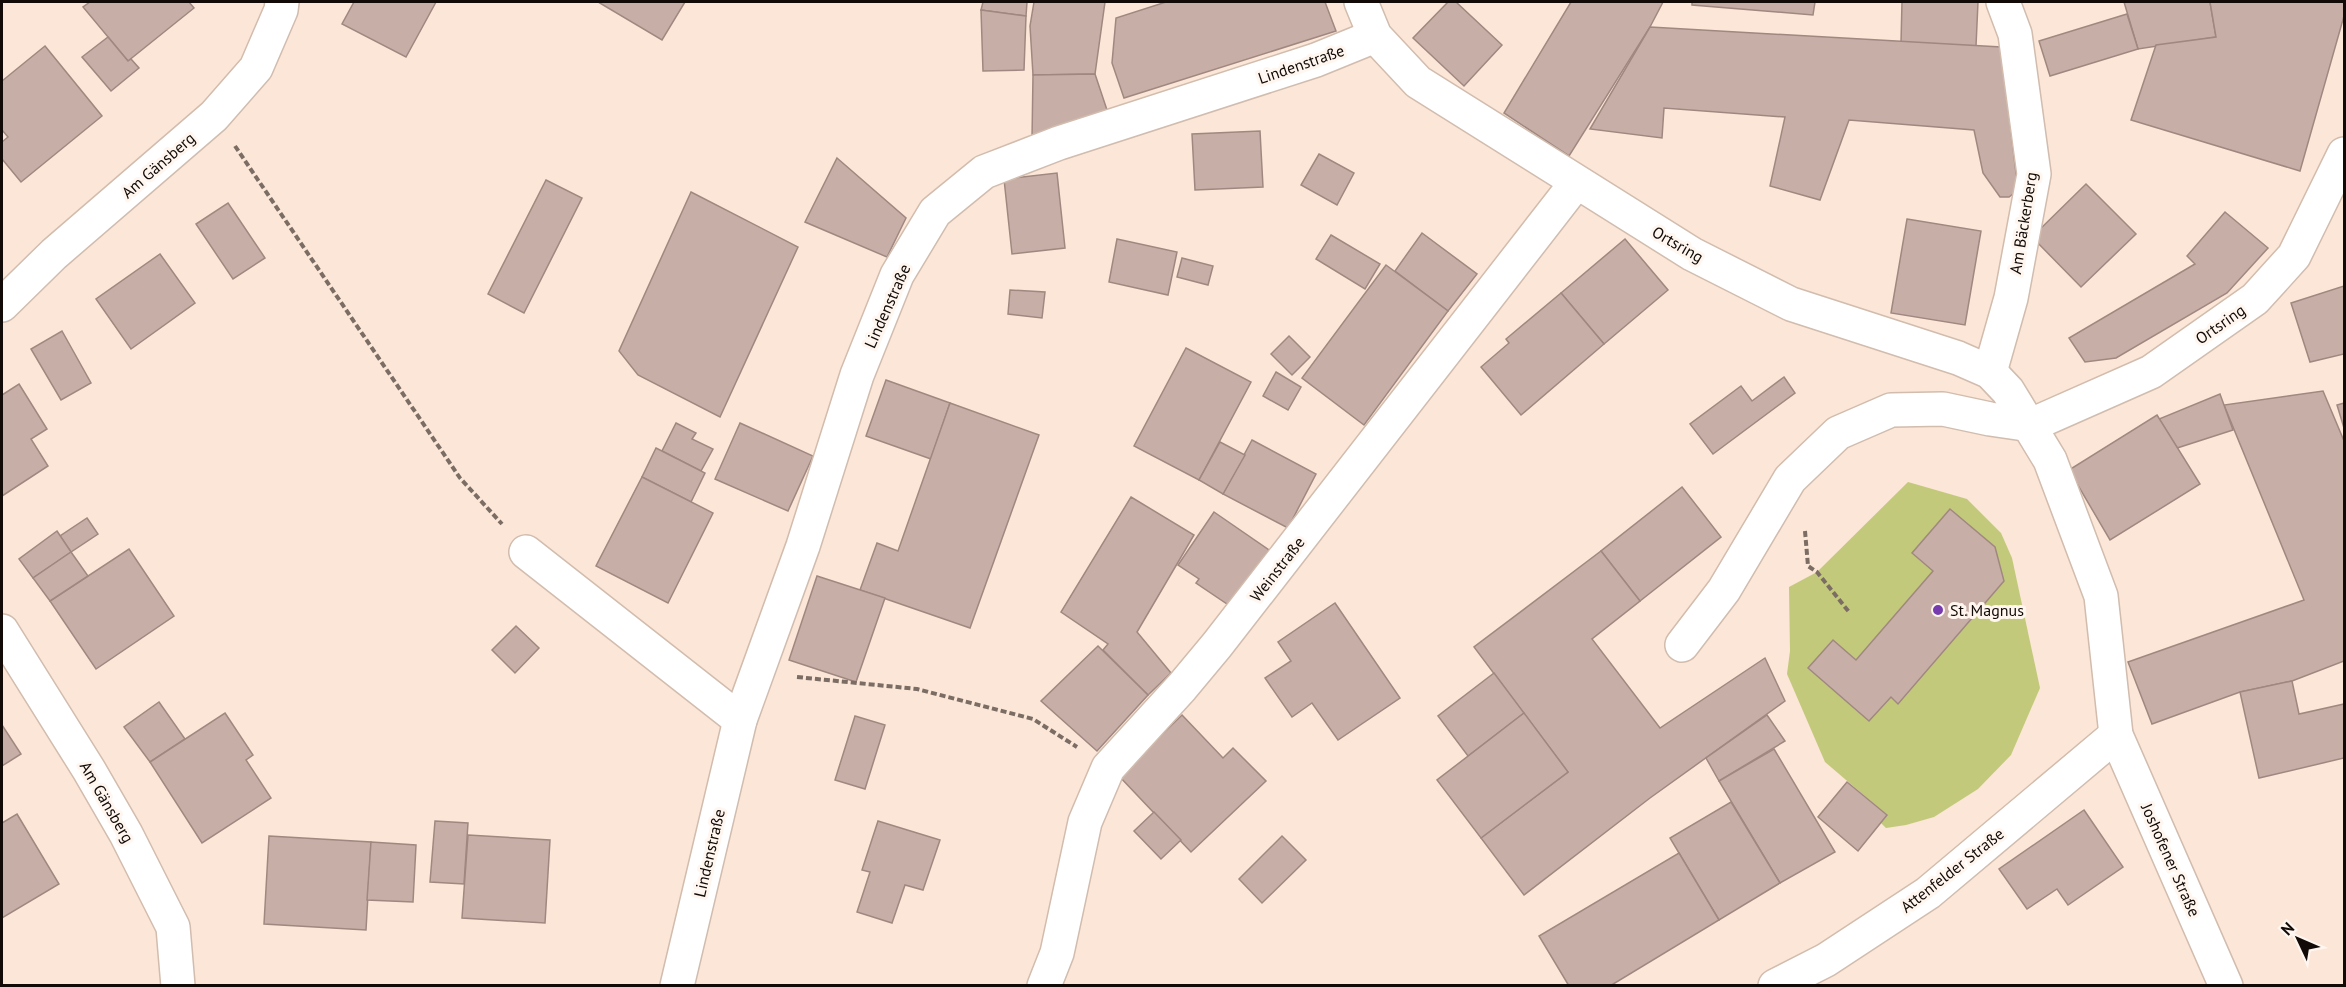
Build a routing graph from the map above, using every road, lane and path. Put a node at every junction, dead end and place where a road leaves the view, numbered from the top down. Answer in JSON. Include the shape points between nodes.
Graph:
{"nodes":[{"id":1,"x":282,"y":2,"type":"edge"},
{"id":2,"x":1362,"y":2,"type":"edge"},
{"id":3,"x":2003,"y":2,"type":"edge"},
{"id":4,"x":1376,"y":36,"type":"junction"},
{"id":5,"x":214,"y":116,"type":"junction"},
{"id":6,"x":2344,"y":154,"type":"edge"},
{"id":7,"x":1576,"y":183,"type":"junction"},
{"id":8,"x":2,"y":305,"type":"edge"},
{"id":9,"x":1990,"y":372,"type":"junction"},
{"id":10,"x":2031,"y":425,"type":"junction"},
{"id":11,"x":1806,"y":522,"type":"dead end"},
{"id":12,"x":526,"y":552,"type":"joint"},
{"id":13,"x":1850,"y":612,"type":"dead end"},
{"id":14,"x":2,"y":631,"type":"edge"},
{"id":15,"x":1682,"y":645,"type":"dead end"},
{"id":16,"x":757,"y":673,"type":"junction"},
{"id":17,"x":740,"y":720,"type":"junction"},
{"id":18,"x":2116,"y":735,"type":"junction"},
{"id":19,"x":1108,"y":768,"type":"junction"},
{"id":20,"x":178,"y":986,"type":"edge"},
{"id":21,"x":677,"y":986,"type":"edge"},
{"id":22,"x":1044,"y":986,"type":"edge"},
{"id":23,"x":1775,"y":986,"type":"edge"},
{"id":24,"x":2226,"y":986,"type":"edge"}],
"edges":[{"from":1,"to":5,"type":"street","name":"Am Gänsberg","via":[[256,68]]},
{"from":2,"to":4,"type":"street","name":"Ortsring"},
{"from":3,"to":9,"type":"street","name":"Am Bäckerberg","via":[[2015,34],[2034,174],[2011,298]]},
{"from":4,"to":7,"type":"street","name":"Ortsring","via":[[1418,82]]},
{"from":4,"to":16,"type":"street","name":"Lindenstraße","via":[[1316,60],[1059,143],[984,172],[935,212],[897,275],[858,375]]},
{"from":5,"to":8,"type":"street","name":"Am Gänsberg","via":[[54,254]]},
{"from":5,"to":12,"type":"path","via":[[460,478]]},
{"from":6,"to":10,"type":"street","name":"Ortsring","via":[[2294,256],[2255,299],[2151,372]]},
{"from":7,"to":9,"type":"street","name":"Ortsring","via":[[1692,254],[1791,304]]},
{"from":7,"to":19,"type":"street","name":"Weinstraße","via":[[1224,636]]},
{"from":9,"to":10,"type":"street","name":"Ortsring"},
{"from":10,"to":15,"type":"street","via":[[1943,409],[1891,410],[1838,433],[1790,479],[1724,590]]},
{"from":10,"to":18,"type":"street","name":"Ortsring","via":[[2049,460],[2101,596]]},
{"from":11,"to":13,"type":"path","via":[[1808,566]]},
{"from":12,"to":17,"type":"street"},
{"from":14,"to":20,"type":"street","name":"Am Gänsberg","via":[[126,834],[172,927]]},
{"from":16,"to":17,"type":"street","name":"Lindenstraße"},
{"from":16,"to":19,"type":"path","via":[[917,689],[1033,719]]},
{"from":17,"to":21,"type":"street","name":"Lindenstraße"},
{"from":18,"to":23,"type":"street","name":"Attenfelder Straße","via":[[1928,893],[1826,960]]},
{"from":18,"to":24,"type":"street","name":"Joshofener Straße"},
{"from":19,"to":22,"type":"street","name":"Weinstraße","via":[[1085,822],[1057,952]]}]}
